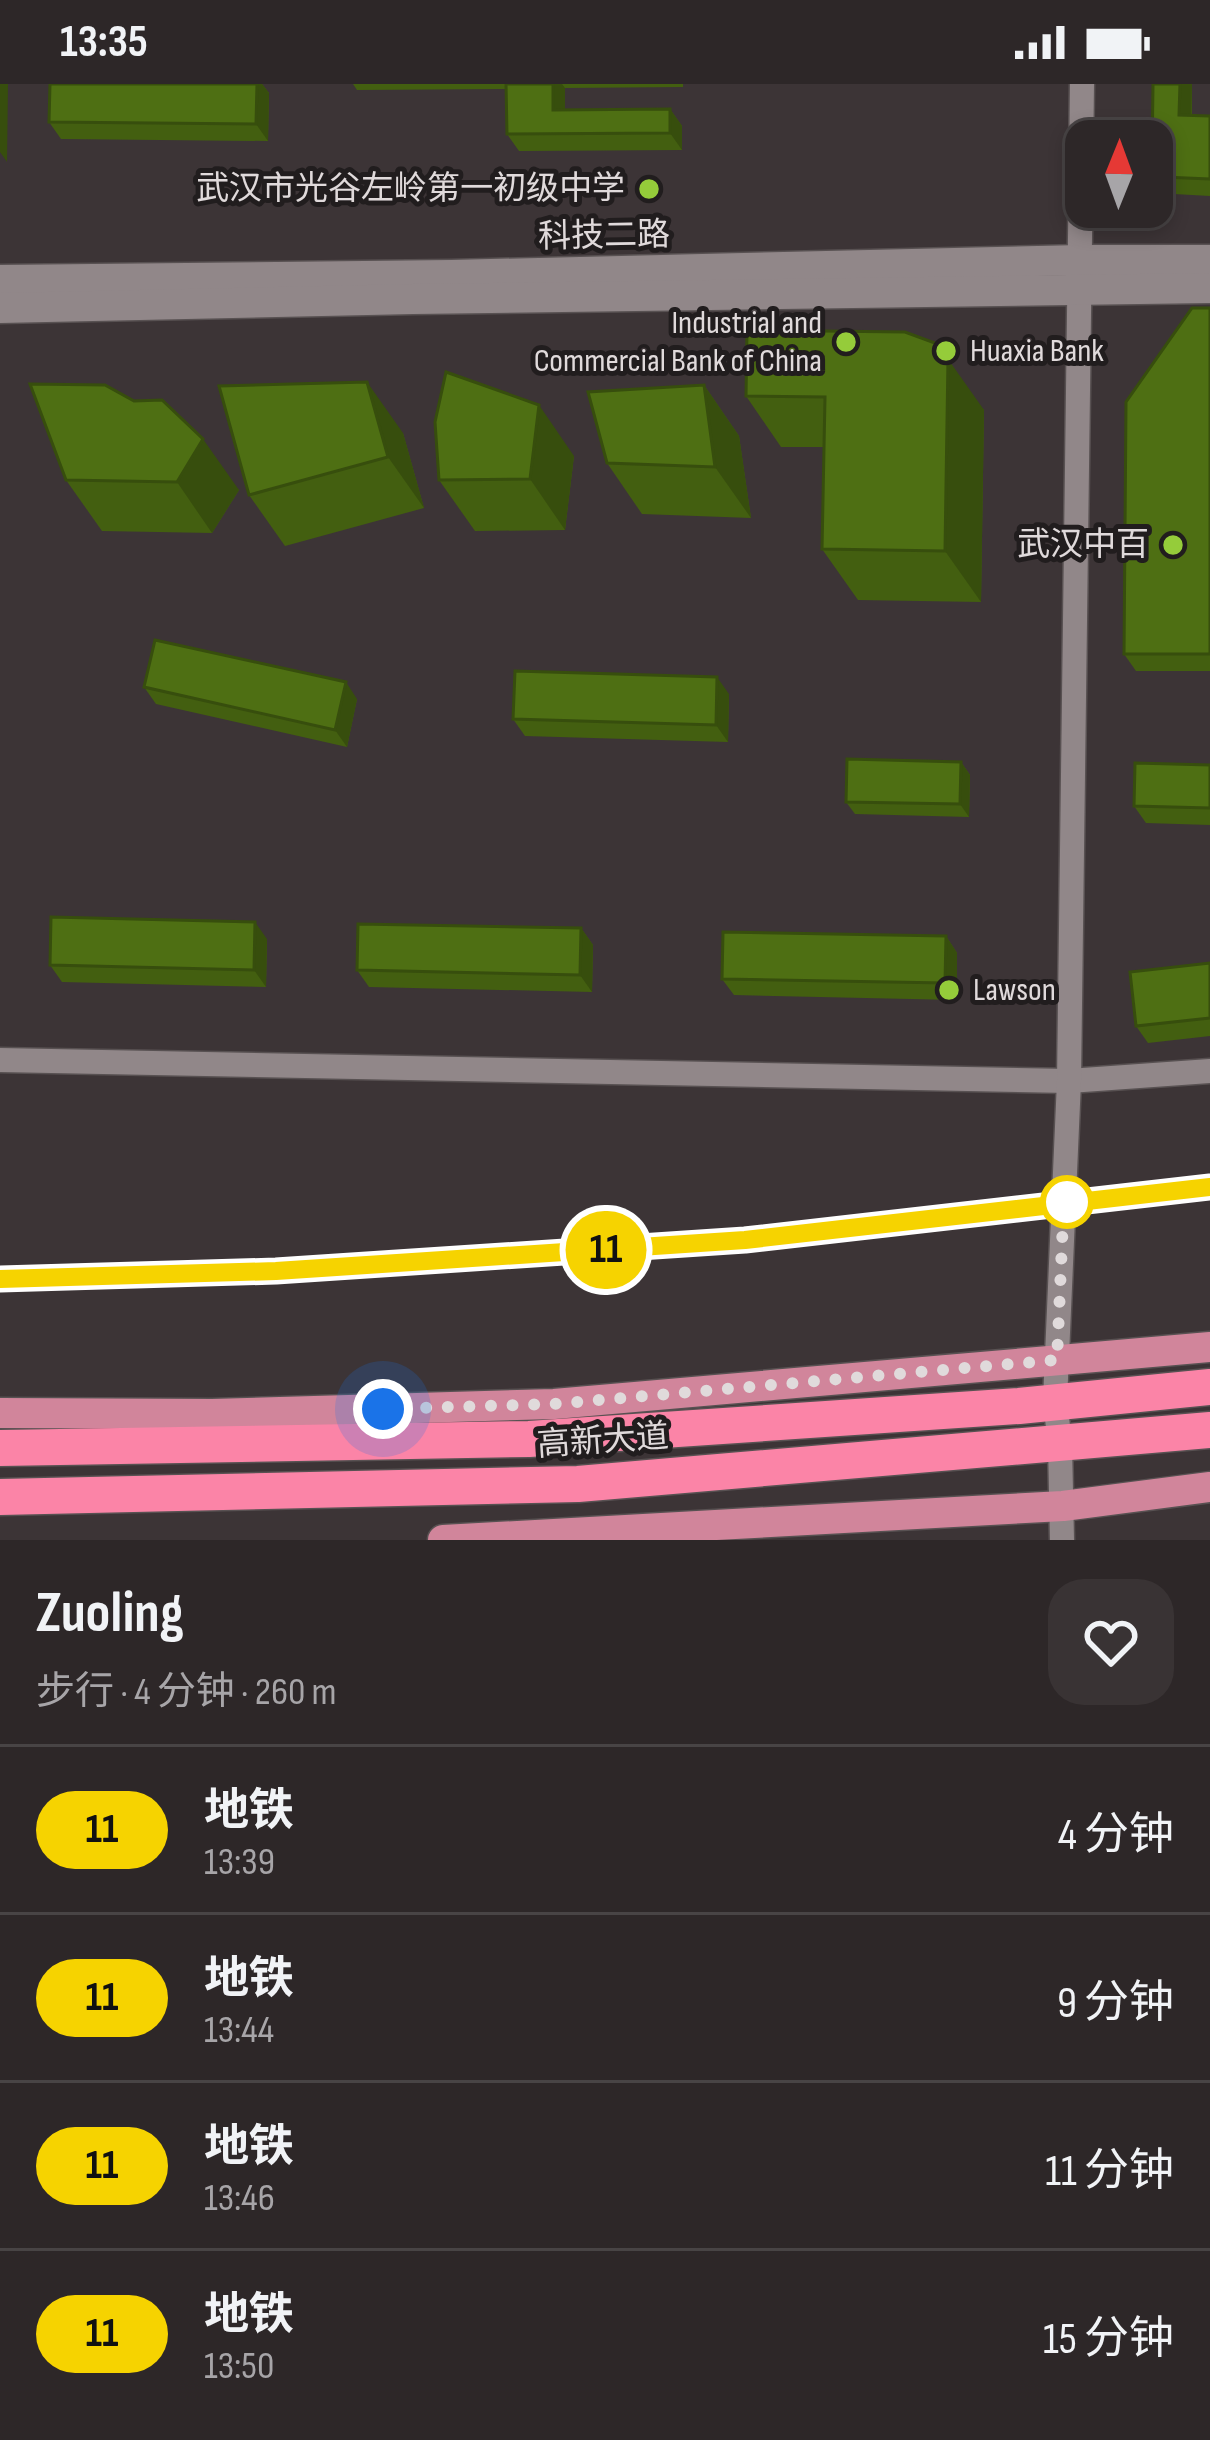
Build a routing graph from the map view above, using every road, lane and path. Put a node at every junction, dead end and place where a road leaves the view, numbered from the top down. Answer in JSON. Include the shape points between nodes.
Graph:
{"nodes":[{"id":1,"x":1082,"y":84,"type":"edge"},
{"id":2,"x":1081,"y":260,"type":"junction"},
{"id":3,"x":1210,"y":260,"type":"edge"},
{"id":4,"x":0,"y":280,"type":"edge"},
{"id":5,"x":1210,"y":288,"type":"edge"},
{"id":6,"x":1080,"y":292,"type":"junction"},
{"id":7,"x":0,"y":308,"type":"edge"},
{"id":8,"x":0,"y":1060,"type":"edge"},
{"id":9,"x":1210,"y":1071,"type":"edge"},
{"id":10,"x":1069,"y":1081,"type":"junction"},
{"id":11,"x":1210,"y":1347,"type":"edge"},
{"id":12,"x":1057,"y":1360,"type":"junction"},
{"id":13,"x":1210,"y":1387,"type":"edge"},
{"id":14,"x":1055,"y":1400,"type":"junction"},
{"id":15,"x":0,"y":1413,"type":"edge"},
{"id":16,"x":1210,"y":1430,"type":"edge"},
{"id":17,"x":1060,"y":1444,"type":"junction"},
{"id":18,"x":0,"y":1448,"type":"edge"},
{"id":19,"x":1210,"y":1487,"type":"edge"},
{"id":20,"x":0,"y":1497,"type":"edge"},
{"id":21,"x":1063,"y":1506,"type":"junction"},
{"id":22,"x":443,"y":1540,"type":"edge"},
{"id":23,"x":1062,"y":1540,"type":"edge"}],
"edges":[{"from":1,"to":2,"type":"street"},
{"from":2,"to":3,"type":"street","name":"科技二路"},
{"from":2,"to":4,"type":"street","name":"科技二路"},
{"from":2,"to":6,"type":"street"},
{"from":5,"to":6,"type":"street","name":"科技二路"},
{"from":6,"to":7,"type":"street","name":"科技二路"},
{"from":6,"to":10,"type":"street"},
{"from":8,"to":10,"type":"street"},
{"from":9,"to":10,"type":"street"},
{"from":10,"to":12,"type":"street"},
{"from":11,"to":12,"type":"main road"},
{"from":12,"to":14,"type":"street"},
{"from":12,"to":15,"type":"main road","via":[[554,1404]]},
{"from":13,"to":14,"type":"highway","name":"高新大道"},
{"from":14,"to":17,"type":"street"},
{"from":14,"to":18,"type":"highway","name":"高新大道","via":[[529,1439]]},
{"from":16,"to":17,"type":"highway","name":"高新大道"},
{"from":17,"to":20,"type":"highway","name":"高新大道","via":[[578,1484]]},
{"from":17,"to":21,"type":"street"},
{"from":19,"to":21,"type":"main road"},
{"from":21,"to":22,"type":"main road"},
{"from":21,"to":23,"type":"street"}]}
